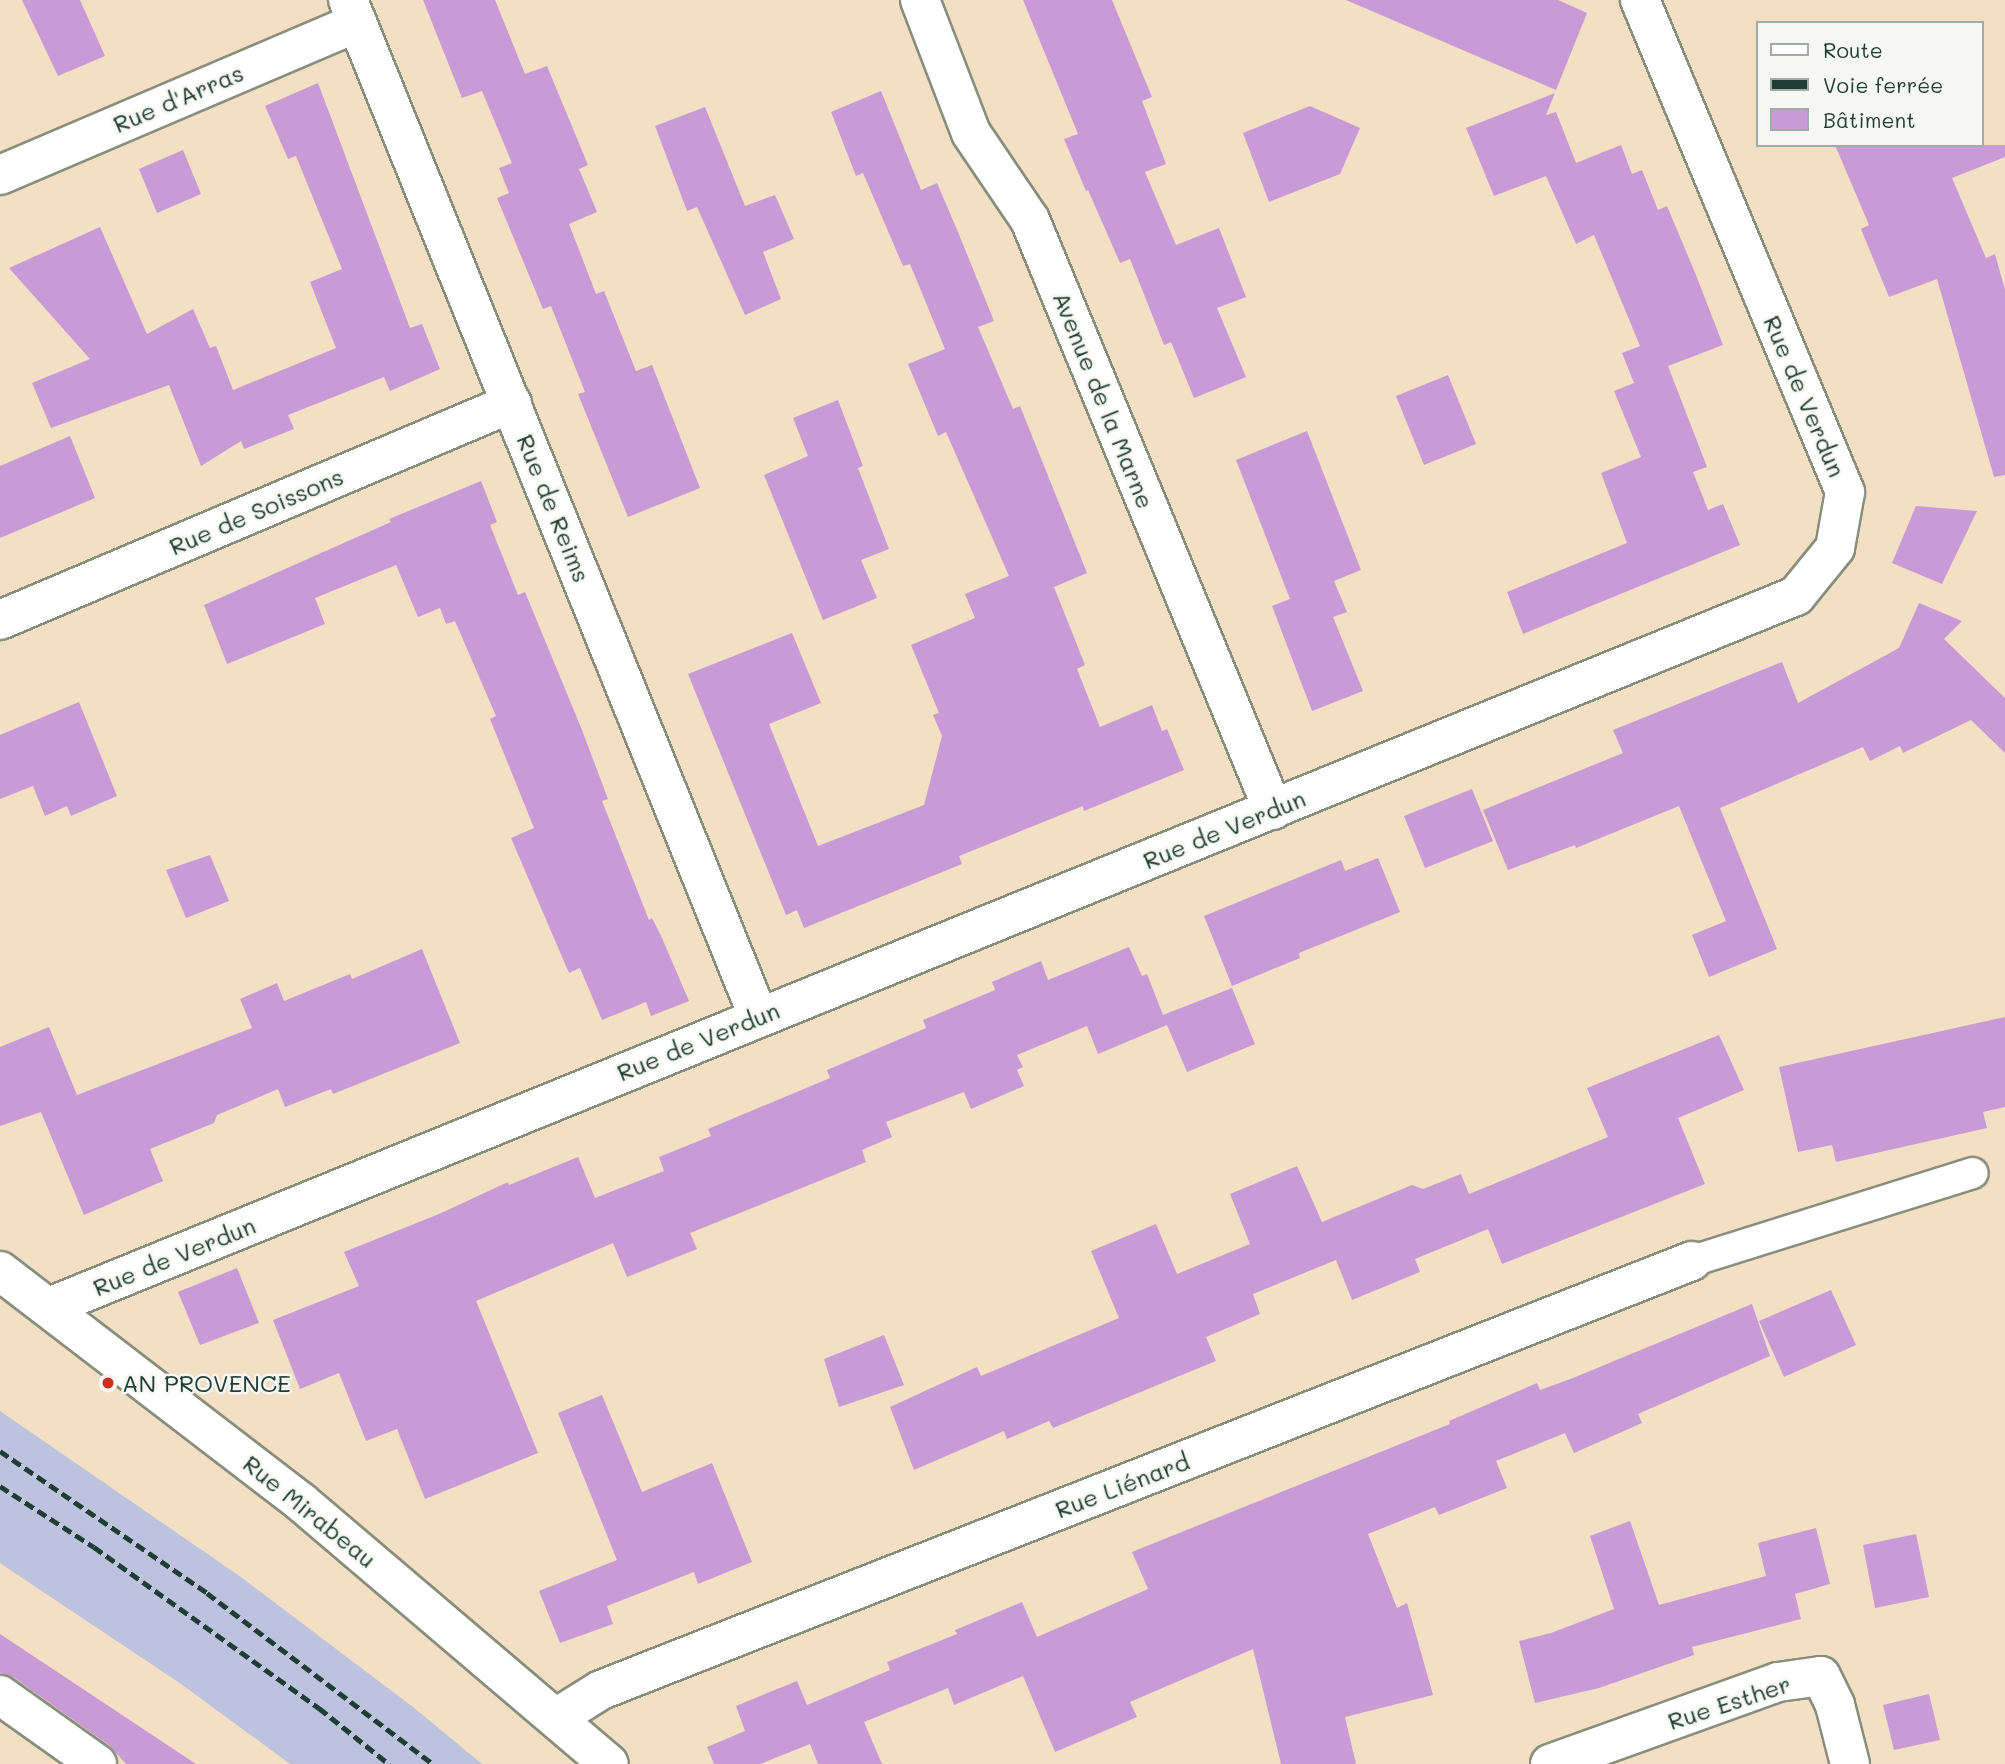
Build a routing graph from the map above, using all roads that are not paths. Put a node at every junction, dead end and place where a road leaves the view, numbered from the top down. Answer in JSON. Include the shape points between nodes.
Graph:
{"nodes":[{"id":1,"x":920,"y":0,"type":"edge"},
{"id":2,"x":1640,"y":0,"type":"edge"},
{"id":3,"x":352,"y":11,"type":"edge"},
{"id":4,"x":0,"y":175,"type":"edge"},
{"id":5,"x":512,"y":402,"type":"junction"},
{"id":6,"x":0,"y":620,"type":"edge"},
{"id":7,"x":1273,"y":810,"type":"junction"},
{"id":8,"x":758,"y":1016,"type":"junction"},
{"id":9,"x":1972,"y":1173,"type":"dead end"},
{"id":10,"x":1692,"y":1261,"type":"joint"},
{"id":11,"x":0,"y":1272,"type":"edge"},
{"id":12,"x":49,"y":1307,"type":"junction"},
{"id":13,"x":0,"y":1695,"type":"edge"},
{"id":14,"x":556,"y":1718,"type":"junction"},
{"id":15,"x":97,"y":1764,"type":"edge"},
{"id":16,"x":609,"y":1764,"type":"edge"},
{"id":17,"x":1550,"y":1764,"type":"edge"},
{"id":18,"x":1850,"y":1764,"type":"edge"}],
"edges":[{"from":1,"to":7,"type":"street","name":"Avenue de la Marne","via":[[971,133],[1030,220]]},
{"from":2,"to":7,"type":"street","name":"Rue de Verdun","via":[[1845,492],[1835,548],[1796,596]]},
{"from":3,"to":4,"type":"street","name":"Rue d'Arras"},
{"from":3,"to":5,"type":"street","name":"Rue de Reims"},
{"from":5,"to":6,"type":"street","name":"Rue de Soissons"},
{"from":5,"to":8,"type":"street","name":"Rue de Reims"},
{"from":7,"to":8,"type":"street","name":"Rue de Verdun"},
{"from":8,"to":12,"type":"street","name":"Rue de Verdun"},
{"from":9,"to":10,"type":"lane"},
{"from":10,"to":14,"type":"street","name":"Rue Liénard","via":[[601,1690]]},
{"from":11,"to":12,"type":"street","name":"Rue Mirabeau"},
{"from":12,"to":14,"type":"street","name":"Rue Mirabeau","via":[[301,1502]]},
{"from":13,"to":15,"type":"street"},
{"from":14,"to":16,"type":"street","name":"Rue Mirabeau"},
{"from":17,"to":18,"type":"street","name":"Rue Esther","via":[[1778,1682],[1821,1676],[1835,1705]]}]}
